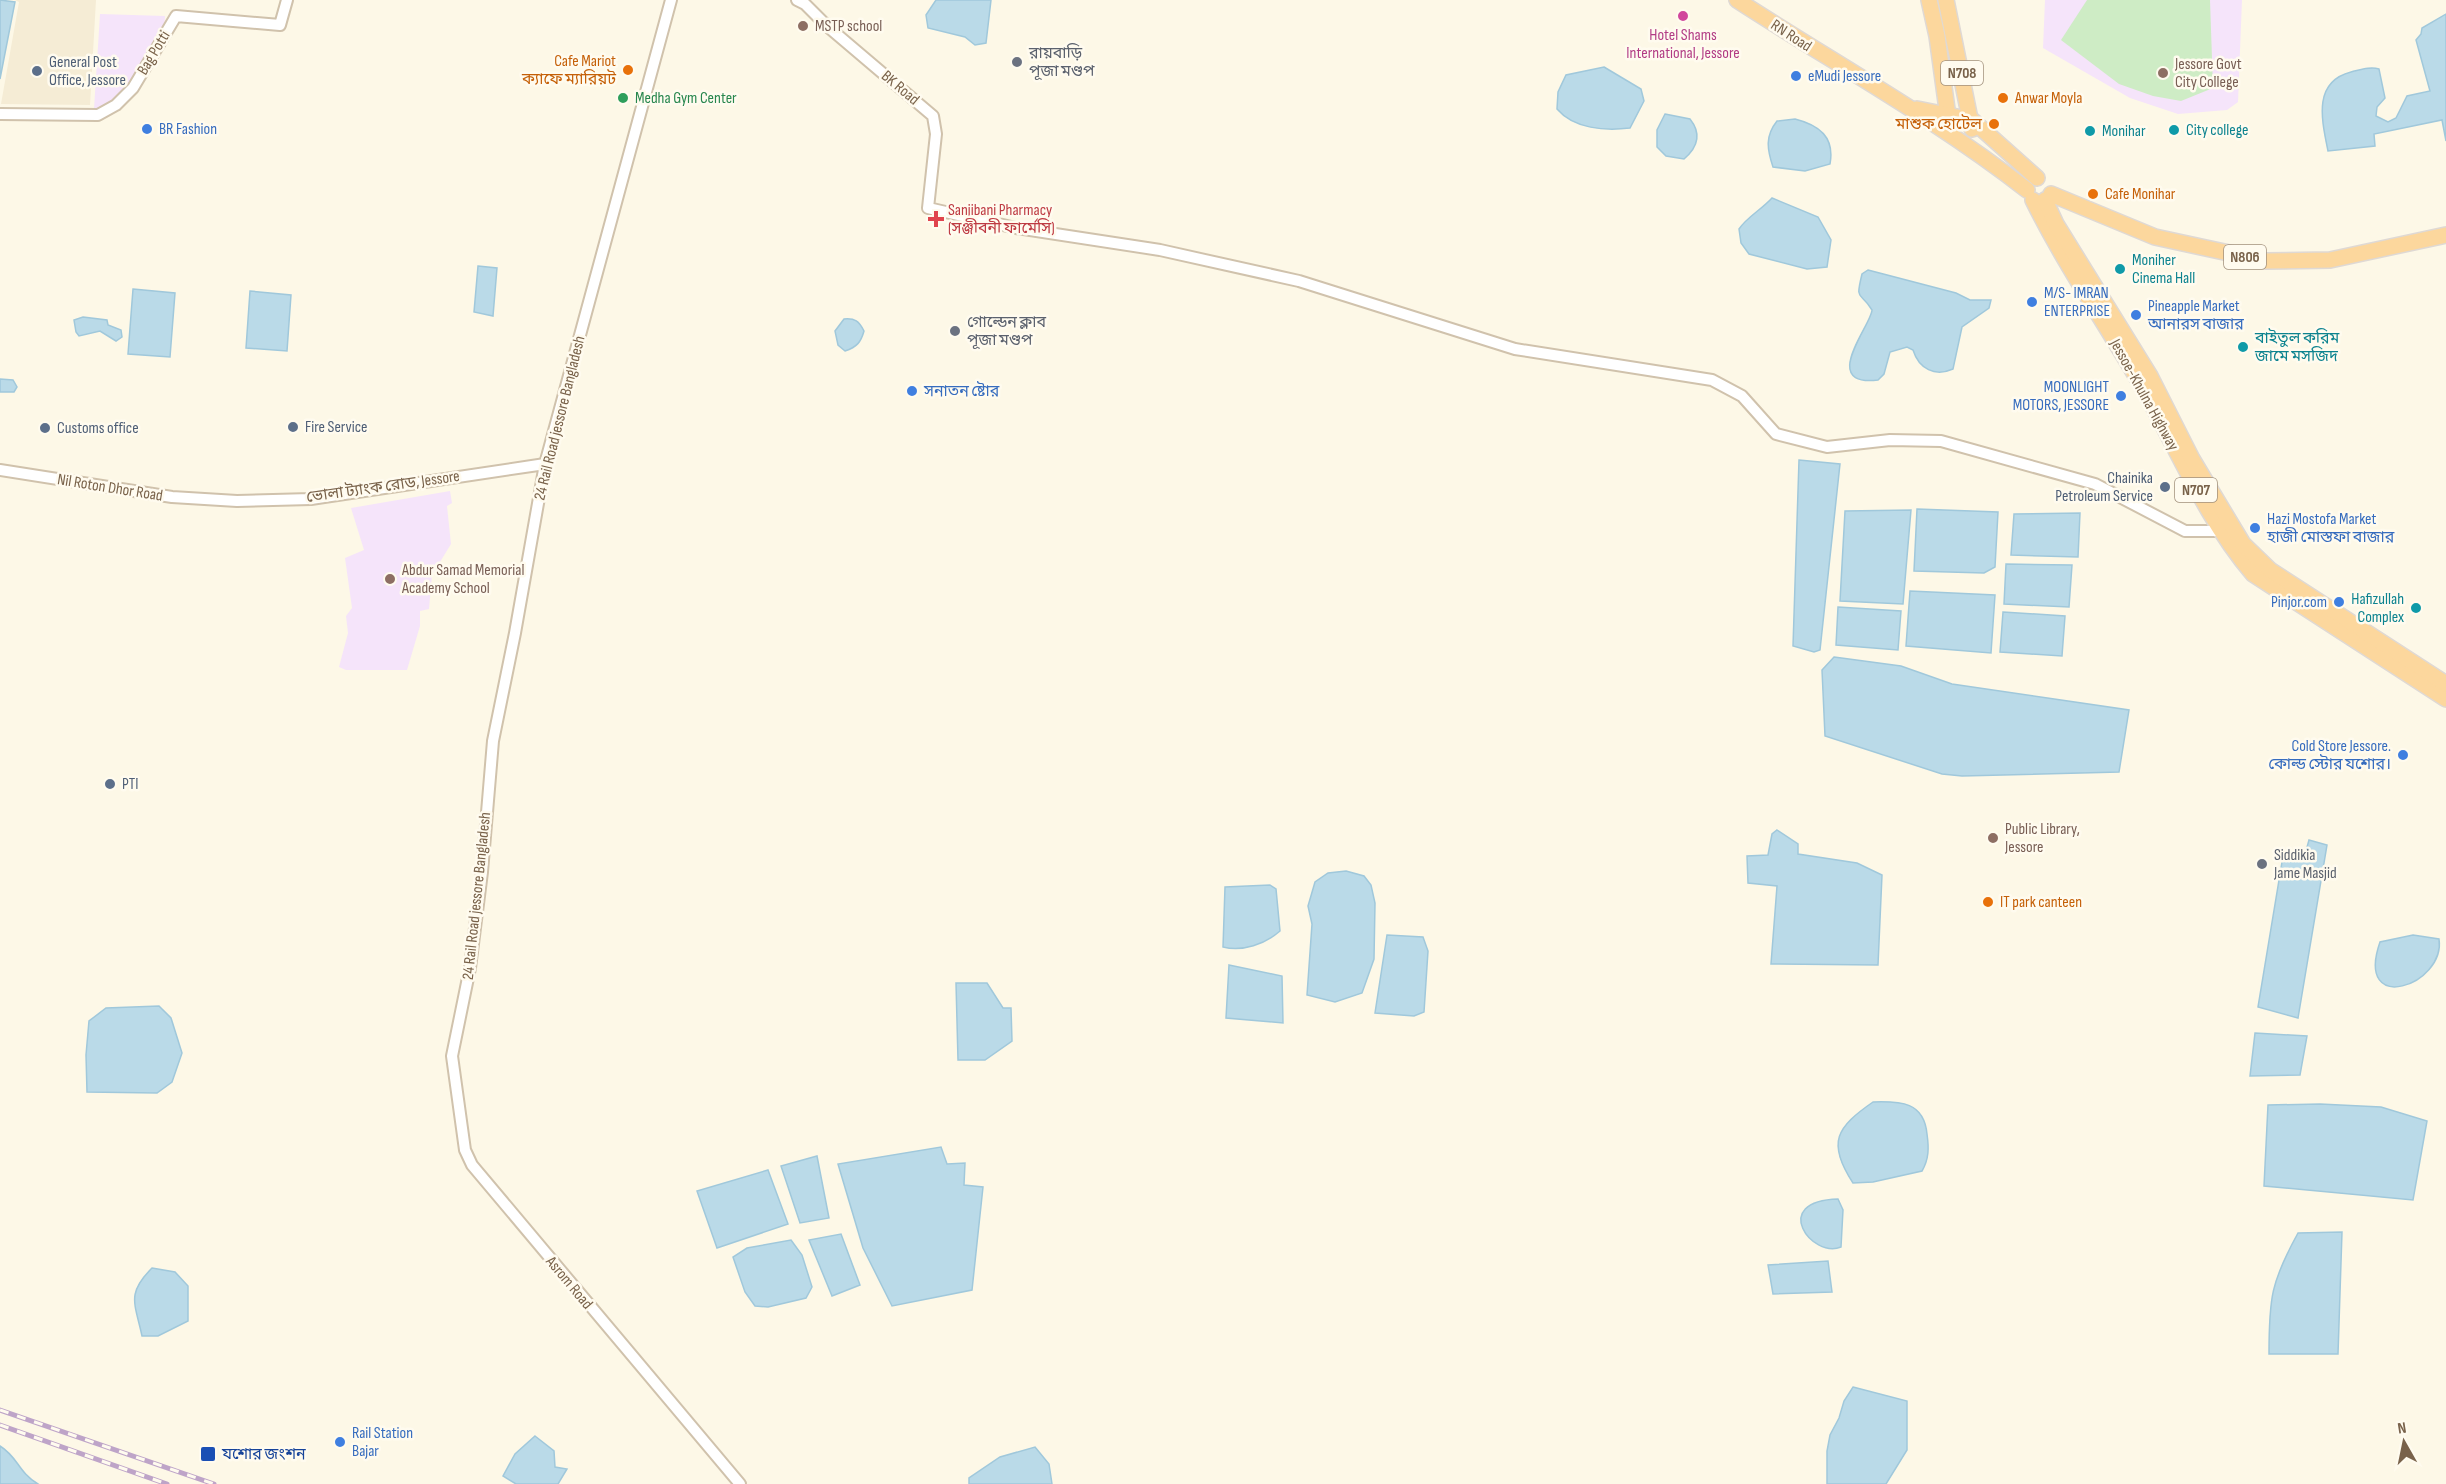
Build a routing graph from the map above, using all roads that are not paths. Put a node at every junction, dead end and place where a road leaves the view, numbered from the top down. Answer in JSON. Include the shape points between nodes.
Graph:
{"nodes":[{"id":1,"x":287,"y":0,"type":"edge"},
{"id":2,"x":671,"y":0,"type":"edge"},
{"id":3,"x":797,"y":0,"type":"edge"},
{"id":4,"x":1737,"y":0,"type":"edge"},
{"id":5,"x":1929,"y":0,"type":"edge"},
{"id":6,"x":1946,"y":0,"type":"edge"},
{"id":7,"x":1908,"y":107,"type":"junction"},
{"id":8,"x":0,"y":114,"type":"edge"},
{"id":9,"x":1949,"y":114,"type":"junction"},
{"id":10,"x":1972,"y":120,"type":"junction"},
{"id":11,"x":1949,"y":133,"type":"junction"},
{"id":12,"x":1971,"y":146,"type":"junction"},
{"id":13,"x":2039,"y":192,"type":"junction"},
{"id":14,"x":2446,"y":235,"type":"edge"},
{"id":15,"x":545,"y":464,"type":"junction"},
{"id":16,"x":0,"y":470,"type":"edge"},
{"id":17,"x":221,"y":500,"type":"joint"},
{"id":18,"x":2228,"y":531,"type":"junction"},
{"id":19,"x":2446,"y":684,"type":"edge"},
{"id":20,"x":2446,"y":699,"type":"edge"},
{"id":21,"x":452,"y":1056,"type":"joint"},
{"id":22,"x":740,"y":1484,"type":"edge"}],
"edges":[{"from":1,"to":8,"type":"street","name":"Bag Potti","via":[[280,25],[176,16],[133,88],[117,105],[98,115]]},
{"from":2,"to":15,"type":"street","name":"24 Rail Road jessore Bangladesh"},
{"from":3,"to":18,"type":"street","name":"BK Road","via":[[933,116],[936,134],[928,208],[1299,281],[1515,349],[1712,380],[1742,396],[1776,434],[1827,447],[1890,440],[1941,441],[2095,484],[2185,531]]},
{"from":4,"to":7,"type":"highway","name":"RN Road","number":"N707"},
{"from":5,"to":9,"type":"highway","number":"N708"},
{"from":6,"to":10,"type":"highway","number":"N708"},
{"from":7,"to":9,"type":"highway","name":"RN Road","number":"N707"},
{"from":7,"to":11,"type":"highway","name":"RN Road","number":"N707"},
{"from":9,"to":10,"type":"highway","name":"Jessoe-Khulna Highway","number":"N707"},
{"from":9,"to":11,"type":"highway","number":"N708"},
{"from":10,"to":12,"type":"highway","number":"N708"},
{"from":10,"to":13,"type":"highway","name":"Jessoe-Khulna Highway","number":"N707"},
{"from":11,"to":12,"type":"highway","name":"Jessoe-Khulna Highway","number":"N707"},
{"from":12,"to":13,"type":"highway","name":"Jessoe-Khulna Highway","number":"N707"},
{"from":13,"to":14,"type":"highway","number":"N806","via":[[2155,237],[2266,261],[2330,260]]},
{"from":13,"to":18,"type":"highway","name":"Jessoe-Khulna Highway","number":"N707","via":[[2065,261],[2140,382],[2185,471]]},
{"from":15,"to":17,"type":"street","name":"ভোলা ট্যাংক রোড, Jessore","via":[[311,499]]},
{"from":15,"to":21,"type":"street","name":"24 Rail Road jessore Bangladesh","via":[[493,741],[470,968]]},
{"from":16,"to":17,"type":"street","name":"Nil Roton Dhor Road","via":[[160,496]]},
{"from":18,"to":19,"type":"highway","name":"Jessoe-Khulna Highway","number":"N707","via":[[2270,570]]},
{"from":18,"to":20,"type":"highway","name":"Jessoe-Khulna Highway","number":"N707","via":[[2253,574]]},
{"from":21,"to":22,"type":"street","name":"Asrom Road","via":[[465,1150],[472,1165]]}]}
